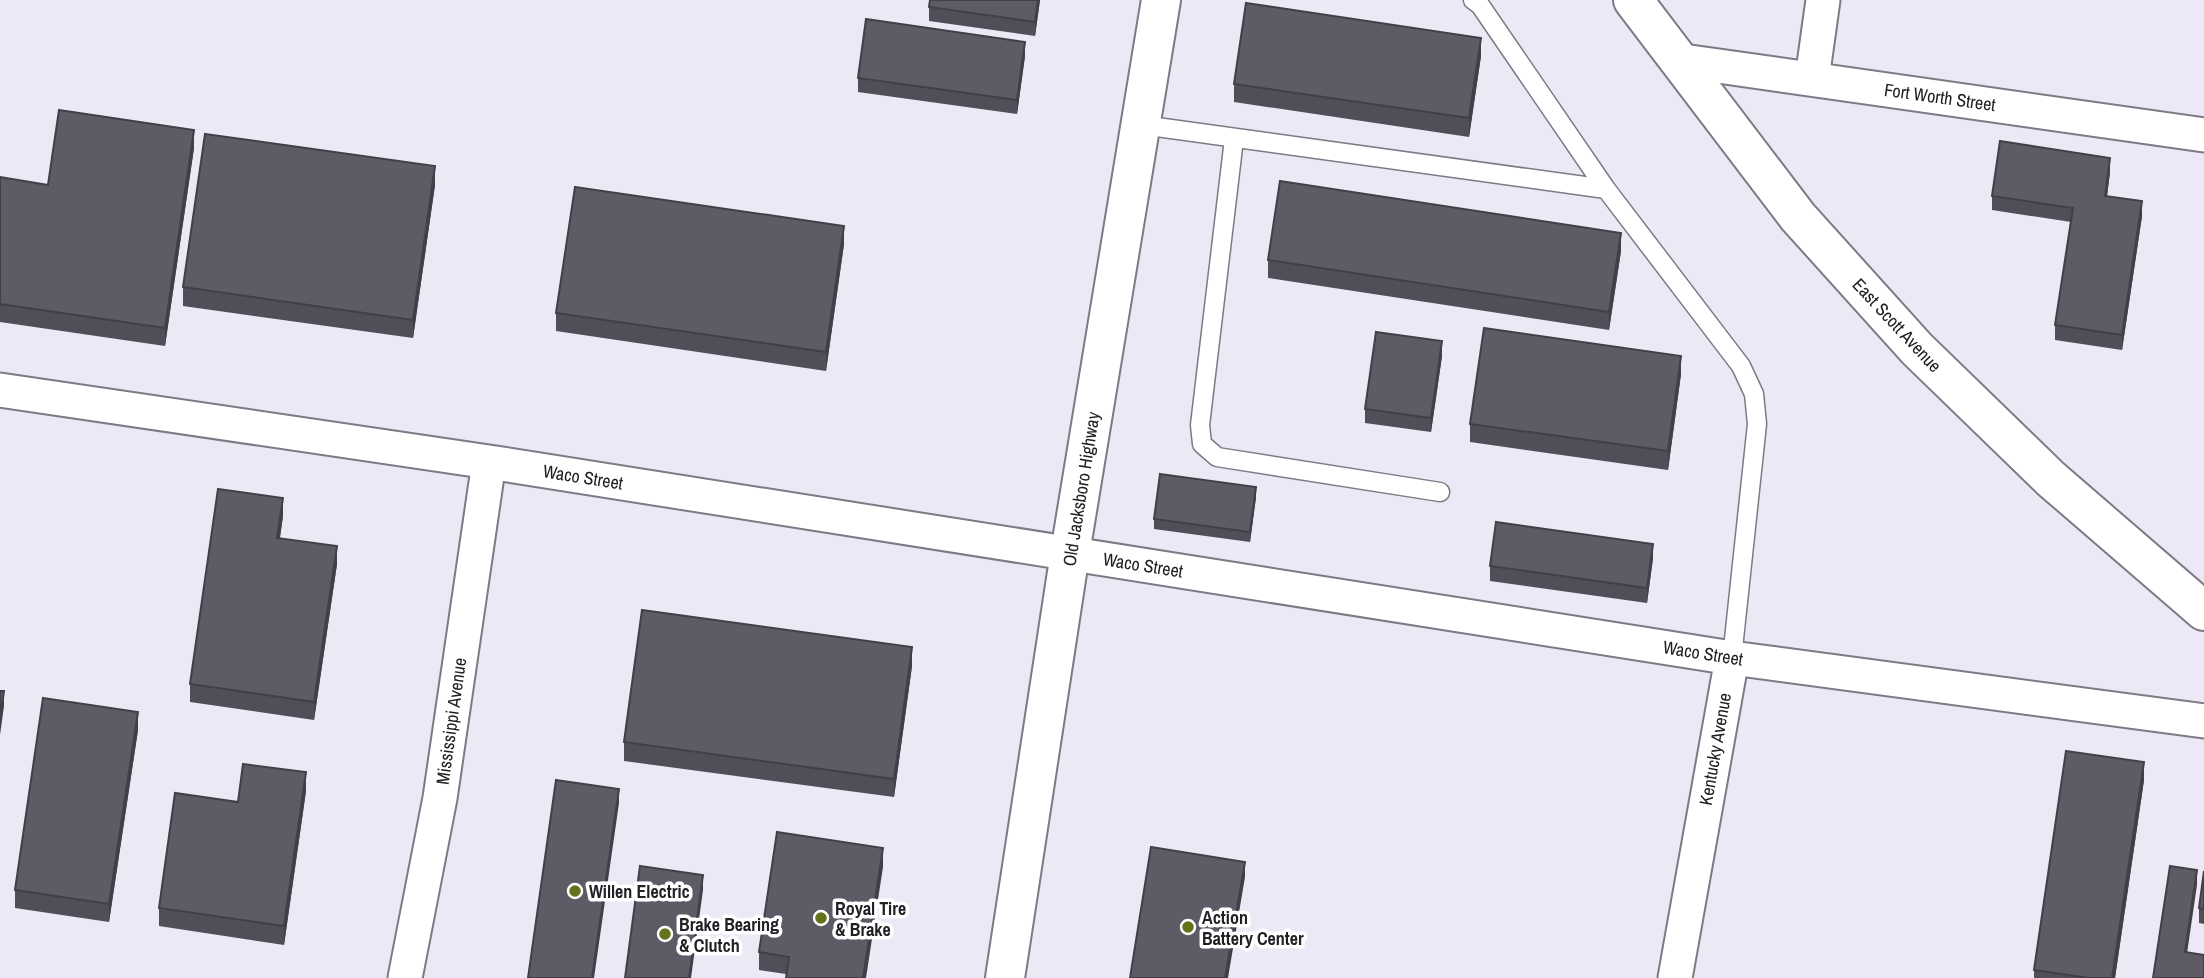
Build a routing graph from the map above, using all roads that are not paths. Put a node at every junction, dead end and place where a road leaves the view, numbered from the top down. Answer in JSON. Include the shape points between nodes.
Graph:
{"nodes":[{"id":1,"x":1161,"y":0,"type":"edge"},
{"id":2,"x":1473,"y":0,"type":"edge"},
{"id":3,"x":1633,"y":0,"type":"edge"},
{"id":4,"x":1823,"y":0,"type":"edge"},
{"id":5,"x":1676,"y":60,"type":"junction"},
{"id":6,"x":1812,"y":79,"type":"junction"},
{"id":7,"x":1142,"y":125,"type":"junction"},
{"id":8,"x":2204,"y":135,"type":"edge"},
{"id":9,"x":1234,"y":139,"type":"junction"},
{"id":10,"x":1606,"y":189,"type":"junction"},
{"id":11,"x":0,"y":390,"type":"edge"},
{"id":12,"x":489,"y":462,"type":"junction"},
{"id":13,"x":1440,"y":492,"type":"dead end"},
{"id":14,"x":1070,"y":553,"type":"junction"},
{"id":15,"x":2204,"y":611,"type":"edge"},
{"id":16,"x":1732,"y":658,"type":"junction"},
{"id":17,"x":2204,"y":721,"type":"edge"},
{"id":18,"x":405,"y":978,"type":"edge"},
{"id":19,"x":1004,"y":978,"type":"edge"},
{"id":20,"x":1675,"y":978,"type":"edge"}],
"edges":[{"from":1,"to":7,"type":"main road","name":"Old Jacksboro Highway"},
{"from":2,"to":10,"type":"lane"},
{"from":3,"to":5,"type":"main road","name":"East Scott Avenue"},
{"from":4,"to":6,"type":"street"},
{"from":5,"to":6,"type":"street","name":"Fort Worth Street"},
{"from":5,"to":15,"type":"main road","name":"East Scott Avenue","via":[[1798,217],[1917,349],[2051,479]]},
{"from":6,"to":8,"type":"street","name":"Fort Worth Street"},
{"from":7,"to":9,"type":"lane"},
{"from":7,"to":14,"type":"main road","name":"Old Jacksboro Highway"},
{"from":9,"to":10,"type":"lane"},
{"from":9,"to":13,"type":"lane","via":[[1200,425],[1202,444],[1217,457]]},
{"from":10,"to":16,"type":"lane","name":"Kentucky Avenue","via":[[1741,366],[1754,394],[1757,424]]},
{"from":11,"to":12,"type":"street","name":"Waco Street"},
{"from":12,"to":14,"type":"street","name":"Waco Street"},
{"from":12,"to":18,"type":"street","name":"Mississippi Avenue","via":[[440,798]]},
{"from":14,"to":16,"type":"street","name":"Waco Street"},
{"from":14,"to":19,"type":"main road","name":"Old Jacksboro Highway"},
{"from":16,"to":17,"type":"street","name":"Waco Street"},
{"from":16,"to":20,"type":"street","name":"Kentucky Avenue"}]}
